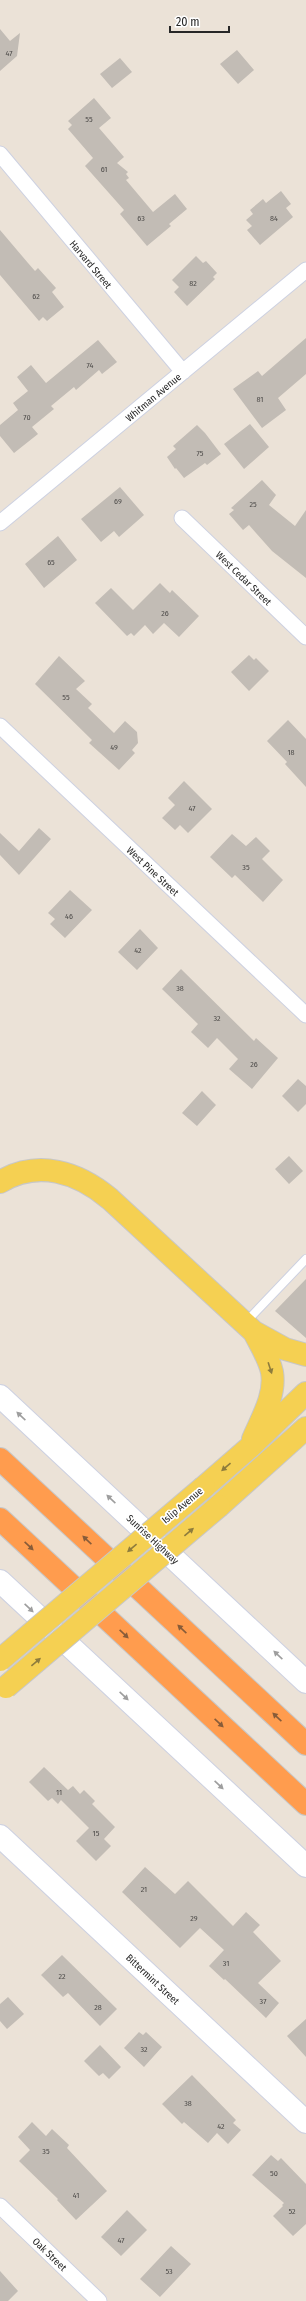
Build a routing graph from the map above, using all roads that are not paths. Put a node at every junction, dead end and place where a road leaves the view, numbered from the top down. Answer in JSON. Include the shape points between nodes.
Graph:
{"nodes":[{"id":1,"x":0,"y":154,"type":"edge"},
{"id":2,"x":306,"y":270,"type":"edge"},
{"id":3,"x":183,"y":372,"type":"junction"},
{"id":4,"x":2,"y":516,"type":"edge"},
{"id":5,"x":182,"y":518,"type":"dead end"},
{"id":6,"x":306,"y":637,"type":"edge"},
{"id":7,"x":0,"y":726,"type":"edge"},
{"id":8,"x":306,"y":1015,"type":"edge"},
{"id":9,"x":0,"y":1182,"type":"edge"},
{"id":10,"x":306,"y":1259,"type":"edge"},
{"id":11,"x":249,"y":1328,"type":"junction"},
{"id":12,"x":306,"y":1355,"type":"edge"},
{"id":13,"x":306,"y":1393,"type":"edge"},
{"id":14,"x":0,"y":1396,"type":"edge"},
{"id":15,"x":306,"y":1428,"type":"edge"},
{"id":16,"x":250,"y":1446,"type":"junction"},
{"id":17,"x":306,"y":1447,"type":"edge"},
{"id":18,"x":281,"y":1452,"type":"junction"},
{"id":19,"x":0,"y":1459,"type":"edge"},
{"id":20,"x":0,"y":1519,"type":"edge"},
{"id":21,"x":0,"y":1581,"type":"edge"},
{"id":22,"x":0,"y":1660,"type":"edge"},
{"id":23,"x":306,"y":1682,"type":"edge"},
{"id":24,"x":3,"y":1690,"type":"edge"},
{"id":25,"x":306,"y":1744,"type":"edge"},
{"id":26,"x":306,"y":1804,"type":"edge"},
{"id":27,"x":0,"y":1836,"type":"edge"},
{"id":28,"x":306,"y":1866,"type":"edge"},
{"id":29,"x":306,"y":2122,"type":"edge"},
{"id":30,"x":0,"y":2206,"type":"edge"},
{"id":31,"x":99,"y":2301,"type":"edge"}],
"edges":[{"from":1,"to":3,"type":"street","name":"Harvard Street"},
{"from":2,"to":3,"type":"street","name":"Whitman Avenue"},
{"from":3,"to":4,"type":"street","name":"Whitman Avenue"},
{"from":5,"to":6,"type":"street","name":"West Cedar Street"},
{"from":7,"to":8,"type":"street","name":"West Pine Street"},
{"from":9,"to":11,"type":"main road","via":[[17,1174],[39,1170],[62,1172],[91,1184]]},
{"from":10,"to":11,"type":"lane"},
{"from":11,"to":12,"type":"main road","via":[[285,1349]]},
{"from":11,"to":16,"type":"main road","one_way":true,"via":[[269,1364],[272,1382],[269,1403]]},
{"from":13,"to":16,"type":"main road","name":"Islip Avenue"},
{"from":23,"to":14,"type":"main road","name":"Sunrise Highway","one_way":true},
{"from":15,"to":18,"type":"main road"},
{"from":16,"to":22,"type":"main road","name":"Islip Avenue","one_way":true,"bridge":true},
{"from":17,"to":18,"type":"main road"},
{"from":24,"to":18,"type":"main road","one_way":true,"bridge":true},
{"from":25,"to":19,"type":"highway","one_way":true},
{"from":20,"to":26,"type":"highway","one_way":true},
{"from":21,"to":28,"type":"main road","one_way":true},
{"from":27,"to":29,"type":"main road","name":"Bittermint Street"},
{"from":30,"to":31,"type":"street","name":"Oak Street"}]}
